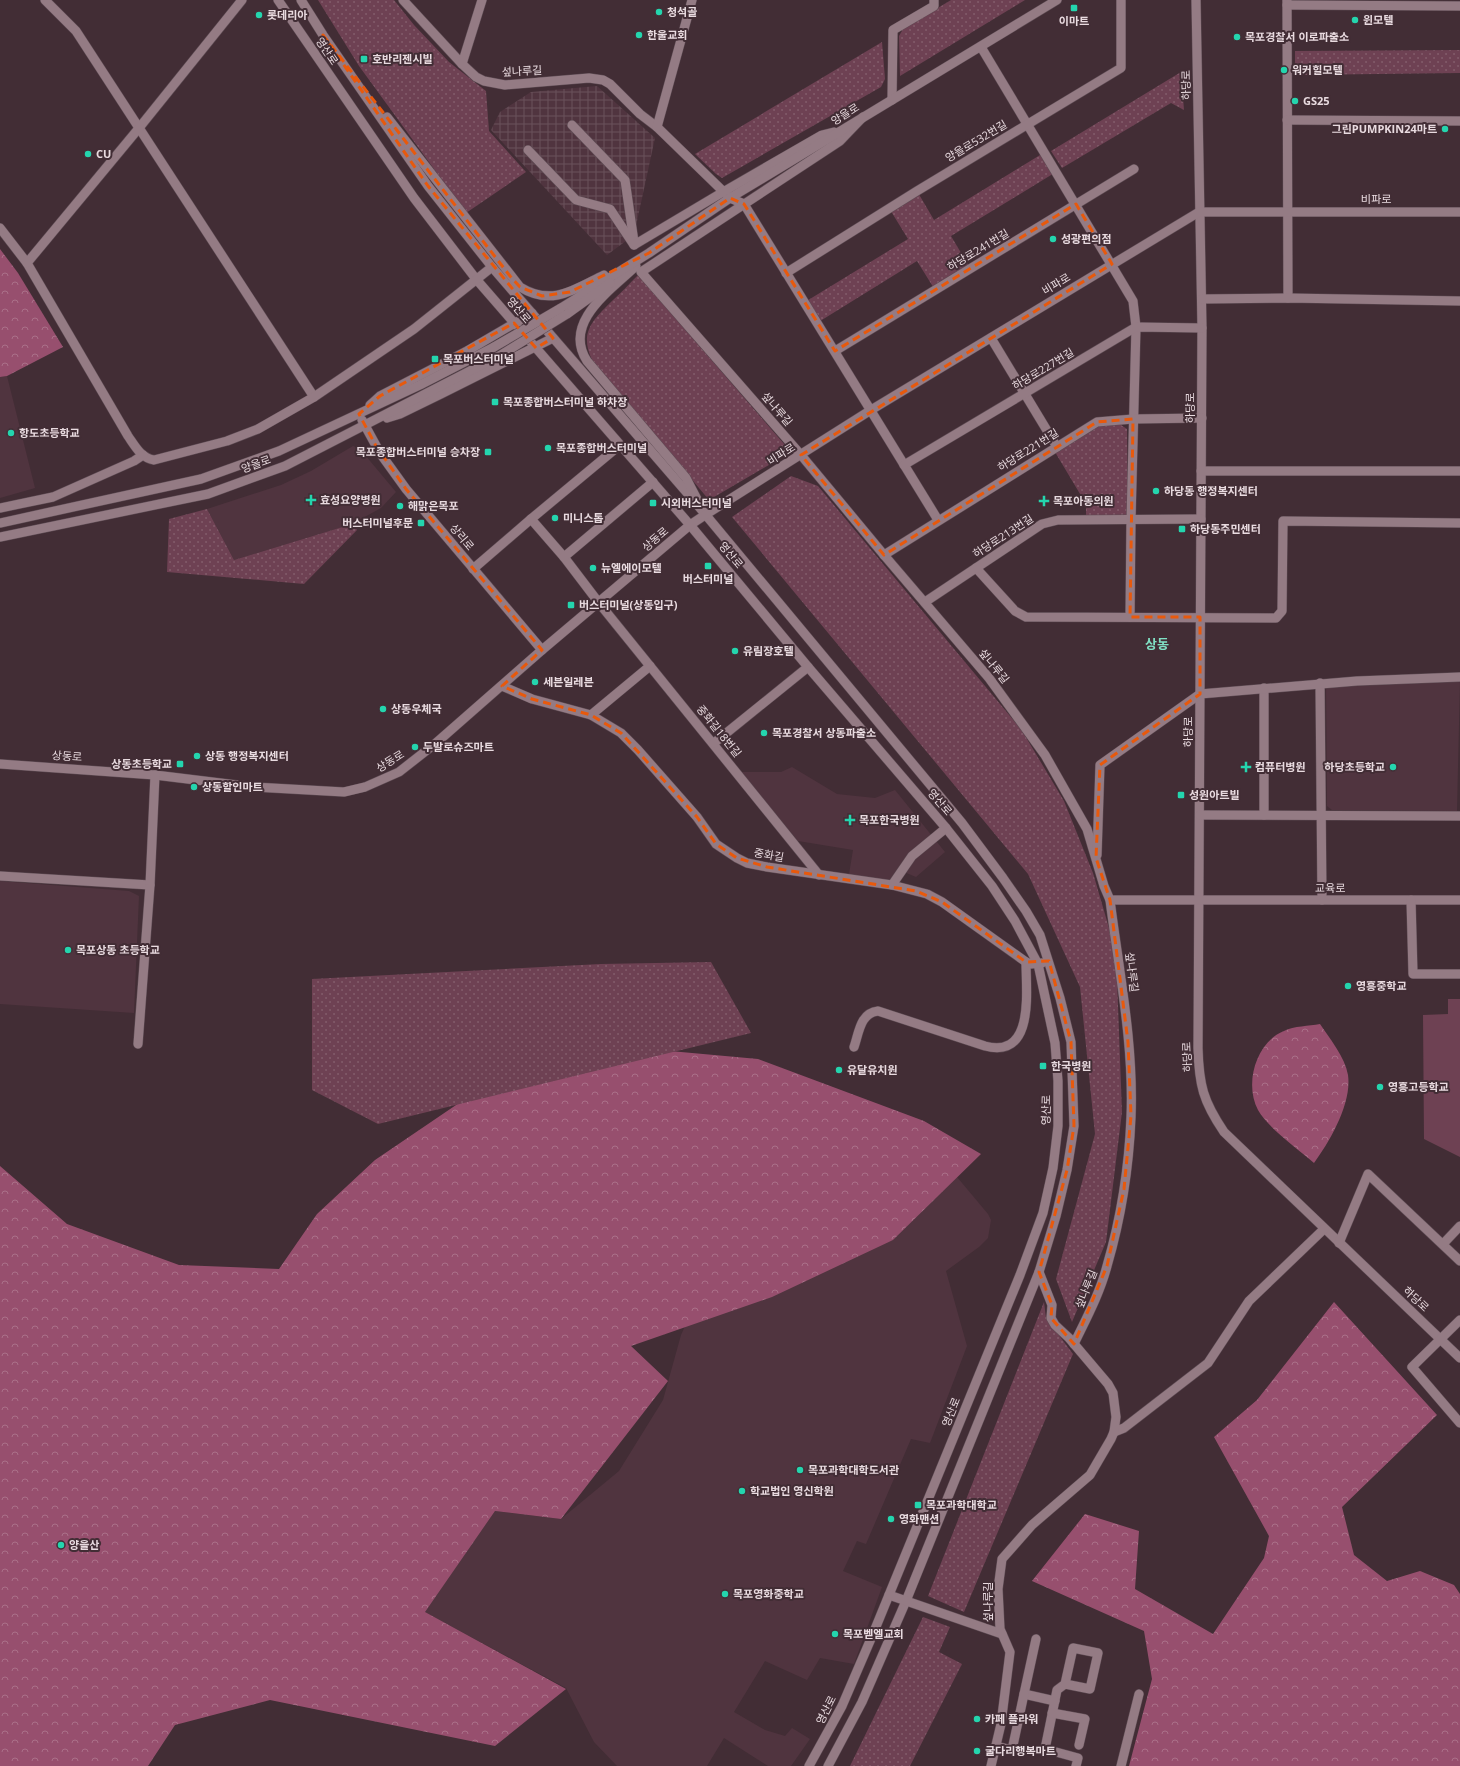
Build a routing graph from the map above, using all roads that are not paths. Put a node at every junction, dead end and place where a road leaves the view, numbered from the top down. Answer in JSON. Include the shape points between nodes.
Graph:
{"nodes":[{"id":1,"x":46,"y":0,"type":"edge"},
{"id":2,"x":242,"y":0,"type":"edge"},
{"id":3,"x":278,"y":0,"type":"edge"},
{"id":4,"x":300,"y":0,"type":"edge"},
{"id":5,"x":403,"y":0,"type":"edge"},
{"id":6,"x":482,"y":0,"type":"edge"},
{"id":7,"x":692,"y":0,"type":"edge"},
{"id":8,"x":934,"y":0,"type":"edge"},
{"id":9,"x":1057,"y":0,"type":"edge"},
{"id":10,"x":1120,"y":0,"type":"edge"},
{"id":11,"x":1196,"y":0,"type":"edge"},
{"id":12,"x":1287,"y":2,"type":"edge"},
{"id":13,"x":1460,"y":6,"type":"edge"},
{"id":14,"x":323,"y":35,"type":"junction"},
{"id":15,"x":981,"y":47,"type":"junction"},
{"id":16,"x":462,"y":64,"type":"junction"},
{"id":17,"x":892,"y":100,"type":"junction"},
{"id":18,"x":863,"y":118,"type":"junction"},
{"id":19,"x":1287,"y":120,"type":"junction"},
{"id":20,"x":1460,"y":121,"type":"edge"},
{"id":21,"x":1028,"y":124,"type":"junction"},
{"id":22,"x":572,"y":125,"type":"dead end"},
{"id":23,"x":848,"y":127,"type":"junction"},
{"id":24,"x":139,"y":128,"type":"junction"},
{"id":25,"x":657,"y":128,"type":"junction"},
{"id":26,"x":528,"y":150,"type":"dead end"},
{"id":27,"x":1134,"y":169,"type":"dead end"},
{"id":28,"x":723,"y":192,"type":"junction"},
{"id":29,"x":730,"y":198,"type":"junction"},
{"id":30,"x":744,"y":204,"type":"junction"},
{"id":31,"x":1076,"y":204,"type":"junction"},
{"id":32,"x":1199,"y":212,"type":"junction"},
{"id":33,"x":1288,"y":212,"type":"junction"},
{"id":34,"x":1460,"y":212,"type":"edge"},
{"id":35,"x":0,"y":228,"type":"edge"},
{"id":36,"x":634,"y":246,"type":"junction"},
{"id":37,"x":649,"y":253,"type":"junction"},
{"id":38,"x":27,"y":263,"type":"junction"},
{"id":39,"x":1112,"y":264,"type":"junction"},
{"id":40,"x":492,"y":267,"type":"junction"},
{"id":41,"x":786,"y":273,"type":"junction"},
{"id":42,"x":476,"y":278,"type":"junction"},
{"id":43,"x":1288,"y":298,"type":"junction"},
{"id":44,"x":1202,"y":299,"type":"junction"},
{"id":45,"x":1460,"y":300,"type":"edge"},
{"id":46,"x":564,"y":311,"type":"junction"},
{"id":47,"x":532,"y":312,"type":"junction"},
{"id":48,"x":514,"y":323,"type":"junction"},
{"id":49,"x":1136,"y":327,"type":"junction"},
{"id":50,"x":1202,"y":328,"type":"junction"},
{"id":51,"x":554,"y":338,"type":"junction"},
{"id":52,"x":991,"y":338,"type":"junction"},
{"id":53,"x":536,"y":348,"type":"junction"},
{"id":54,"x":835,"y":351,"type":"junction"},
{"id":55,"x":1024,"y":393,"type":"junction"},
{"id":56,"x":314,"y":398,"type":"junction"},
{"id":57,"x":871,"y":410,"type":"junction"},
{"id":58,"x":359,"y":414,"type":"junction"},
{"id":59,"x":1202,"y":418,"type":"junction"},
{"id":60,"x":1134,"y":419,"type":"junction"},
{"id":61,"x":365,"y":425,"type":"junction"},
{"id":62,"x":620,"y":444,"type":"junction"},
{"id":63,"x":1056,"y":447,"type":"junction"},
{"id":64,"x":143,"y":455,"type":"junction"},
{"id":65,"x":801,"y":456,"type":"junction"},
{"id":66,"x":904,"y":465,"type":"junction"},
{"id":67,"x":1201,"y":471,"type":"junction"},
{"id":68,"x":1460,"y":471,"type":"edge"},
{"id":69,"x":653,"y":482,"type":"junction"},
{"id":70,"x":0,"y":508,"type":"edge"},
{"id":71,"x":705,"y":515,"type":"junction"},
{"id":72,"x":531,"y":519,"type":"junction"},
{"id":73,"x":1201,"y":519,"type":"junction"},
{"id":74,"x":938,"y":520,"type":"junction"},
{"id":75,"x":1131,"y":520,"type":"junction"},
{"id":76,"x":1460,"y":522,"type":"edge"},
{"id":77,"x":0,"y":523,"type":"edge"},
{"id":78,"x":690,"y":525,"type":"junction"},
{"id":79,"x":0,"y":537,"type":"edge"},
{"id":80,"x":884,"y":555,"type":"junction"},
{"id":81,"x":564,"y":557,"type":"junction"},
{"id":82,"x":976,"y":568,"type":"junction"},
{"id":83,"x":473,"y":569,"type":"junction"},
{"id":84,"x":925,"y":602,"type":"junction"},
{"id":85,"x":599,"y":603,"type":"junction"},
{"id":86,"x":1130,"y":617,"type":"junction"},
{"id":87,"x":1200,"y":617,"type":"junction"},
{"id":88,"x":542,"y":650,"type":"junction"},
{"id":89,"x":650,"y":666,"type":"junction"},
{"id":90,"x":808,"y":667,"type":"junction"},
{"id":91,"x":1460,"y":677,"type":"edge"},
{"id":92,"x":1320,"y":684,"type":"junction"},
{"id":93,"x":502,"y":686,"type":"junction"},
{"id":94,"x":1264,"y":688,"type":"junction"},
{"id":95,"x":1200,"y":694,"type":"junction"},
{"id":96,"x":591,"y":715,"type":"junction"},
{"id":97,"x":714,"y":743,"type":"junction"},
{"id":98,"x":0,"y":764,"type":"edge"},
{"id":99,"x":155,"y":775,"type":"junction"},
{"id":100,"x":1200,"y":815,"type":"junction"},
{"id":101,"x":1264,"y":815,"type":"junction"},
{"id":102,"x":1321,"y":815,"type":"junction"},
{"id":103,"x":1460,"y":816,"type":"edge"},
{"id":104,"x":946,"y":828,"type":"junction"},
{"id":105,"x":1096,"y":858,"type":"junction"},
{"id":106,"x":820,"y":875,"type":"junction"},
{"id":107,"x":0,"y":876,"type":"edge"},
{"id":108,"x":150,"y":885,"type":"junction"},
{"id":109,"x":892,"y":885,"type":"junction"},
{"id":110,"x":1110,"y":900,"type":"junction"},
{"id":111,"x":1199,"y":900,"type":"junction"},
{"id":112,"x":1322,"y":900,"type":"junction"},
{"id":113,"x":1411,"y":900,"type":"junction"},
{"id":114,"x":1460,"y":900,"type":"edge"},
{"id":115,"x":1049,"y":961,"type":"junction"},
{"id":116,"x":1026,"y":962,"type":"junction"},
{"id":117,"x":1038,"y":964,"type":"junction"},
{"id":118,"x":1460,"y":974,"type":"edge"},
{"id":119,"x":138,"y":1044,"type":"dead end"},
{"id":120,"x":854,"y":1047,"type":"dead end"},
{"id":121,"x":1460,"y":1226,"type":"edge"},
{"id":122,"x":1324,"y":1228,"type":"junction"},
{"id":123,"x":1339,"y":1243,"type":"junction"},
{"id":124,"x":1443,"y":1244,"type":"junction"},
{"id":125,"x":1460,"y":1261,"type":"edge"},
{"id":126,"x":1039,"y":1272,"type":"junction"},
{"id":127,"x":1460,"y":1320,"type":"edge"},
{"id":128,"x":1441,"y":1339,"type":"junction"},
{"id":129,"x":1074,"y":1344,"type":"junction"},
{"id":130,"x":1460,"y":1358,"type":"edge"},
{"id":131,"x":1460,"y":1423,"type":"edge"},
{"id":132,"x":1114,"y":1432,"type":"junction"},
{"id":133,"x":889,"y":1595,"type":"junction"},
{"id":134,"x":906,"y":1600,"type":"junction"},
{"id":135,"x":1002,"y":1634,"type":"junction"},
{"id":136,"x":1036,"y":1639,"type":"dead end"},
{"id":137,"x":1065,"y":1684,"type":"junction"},
{"id":138,"x":1024,"y":1694,"type":"junction"},
{"id":139,"x":1140,"y":1694,"type":"dead end"},
{"id":140,"x":1055,"y":1701,"type":"junction"},
{"id":141,"x":1052,"y":1713,"type":"junction"},
{"id":142,"x":1079,"y":1745,"type":"dead end"},
{"id":143,"x":996,"y":1746,"type":"junction"},
{"id":144,"x":809,"y":1766,"type":"edge"},
{"id":145,"x":828,"y":1766,"type":"edge"},
{"id":146,"x":991,"y":1766,"type":"edge"},
{"id":147,"x":1076,"y":1766,"type":"edge"},
{"id":148,"x":1121,"y":1766,"type":"edge"}],
"edges":[{"from":1,"to":24,"type":"street","via":[[76,31]]},
{"from":2,"to":24,"type":"street"},
{"from":3,"to":42,"type":"street","name":"영산로","via":[[414,198]]},
{"from":4,"to":14,"type":"street","name":"영산로"},
{"from":5,"to":16,"type":"street","name":"섶나루길"},
{"from":6,"to":16,"type":"street"},
{"from":7,"to":25,"type":"street"},
{"from":8,"to":17,"type":"street","via":[[934,6],[893,30]]},
{"from":9,"to":15,"type":"street","name":"양을로"},
{"from":10,"to":21,"type":"street","name":"양을로532번길","via":[[1122,68]]},
{"from":11,"to":32,"type":"street","name":"하당로"},
{"from":12,"to":13,"type":"street"},
{"from":12,"to":19,"type":"street"},
{"from":14,"to":37,"type":"street","via":[[520,287],[542,296],[562,295]]},
{"from":14,"to":40,"type":"street","name":"영산로","via":[[428,186]]},
{"from":15,"to":17,"type":"street","name":"양을로"},
{"from":15,"to":21,"type":"street"},
{"from":16,"to":25,"type":"street","name":"섶나루길","via":[[476,77],[493,84],[589,78],[603,80]]},
{"from":17,"to":18,"type":"street","name":"양을로"},
{"from":18,"to":23,"type":"street","name":"양을로"},
{"from":18,"to":30,"type":"street","via":[[840,140]]},
{"from":19,"to":20,"type":"street"},
{"from":19,"to":33,"type":"street"},
{"from":21,"to":31,"type":"street"},
{"from":21,"to":41,"type":"street","name":"양을로532번길"},
{"from":22,"to":36,"type":"street","via":[[625,180]]},
{"from":23,"to":28,"type":"street","via":[[822,135]]},
{"from":23,"to":29,"type":"street","name":"양을로"},
{"from":24,"to":38,"type":"street"},
{"from":24,"to":56,"type":"street"},
{"from":25,"to":28,"type":"street","name":"섶나루길"},
{"from":26,"to":36,"type":"street","via":[[576,200],[610,209]]},
{"from":27,"to":31,"type":"street","name":"하당로241번길"},
{"from":28,"to":29,"type":"street","name":"섶나루길"},
{"from":28,"to":36,"type":"street"},
{"from":29,"to":30,"type":"street","name":"섶나루길"},
{"from":29,"to":37,"type":"street","name":"양을로"},
{"from":30,"to":41,"type":"street"},
{"from":30,"to":65,"type":"street","name":"섶나루길","via":[[641,272]]},
{"from":31,"to":39,"type":"street"},
{"from":31,"to":54,"type":"street","name":"하당로241번길"},
{"from":32,"to":33,"type":"street","name":"비파로"},
{"from":32,"to":39,"type":"street","name":"비파로"},
{"from":32,"to":44,"type":"street","name":"하당로"},
{"from":33,"to":34,"type":"street","name":"비파로"},
{"from":33,"to":43,"type":"street"},
{"from":35,"to":38,"type":"street"},
{"from":37,"to":46,"type":"street","name":"양을로"},
{"from":37,"to":71,"type":"street","via":[[587,314],[581,328],[581,348],[587,361],[686,478]]},
{"from":38,"to":64,"type":"street","via":[[128,436]]},
{"from":39,"to":49,"type":"street","via":[[1133,301]]},
{"from":39,"to":52,"type":"street","name":"비파로"},
{"from":40,"to":42,"type":"street"},
{"from":40,"to":47,"type":"street","name":"영산로"},
{"from":41,"to":54,"type":"street"},
{"from":42,"to":48,"type":"street","name":"영산로"},
{"from":42,"to":56,"type":"street","via":[[414,329]]},
{"from":43,"to":44,"type":"street"},
{"from":43,"to":45,"type":"street"},
{"from":44,"to":50,"type":"street","name":"하당로"},
{"from":46,"to":58,"type":"street","name":"양을로","bridge":true},
{"from":46,"to":61,"type":"street","name":"양을로","bridge":true,"via":[[499,356]]},
{"from":47,"to":48,"type":"street"},
{"from":47,"to":51,"type":"street","name":"영산로"},
{"from":48,"to":53,"type":"street","name":"영산로"},
{"from":48,"to":58,"type":"street","via":[[467,351],[380,396]]},
{"from":49,"to":50,"type":"street"},
{"from":49,"to":55,"type":"street","name":"하당로227번길"},
{"from":49,"to":60,"type":"street"},
{"from":50,"to":59,"type":"street","name":"하당로"},
{"from":51,"to":53,"type":"street"},
{"from":51,"to":71,"type":"street","name":"영산로"},
{"from":52,"to":55,"type":"street"},
{"from":52,"to":57,"type":"street","name":"비파로"},
{"from":53,"to":61,"type":"street","via":[[400,414]]},
{"from":53,"to":62,"type":"street","name":"영산로"},
{"from":54,"to":57,"type":"street"},
{"from":55,"to":63,"type":"street"},
{"from":55,"to":66,"type":"street","name":"하당로227번길"},
{"from":56,"to":64,"type":"street","via":[[258,429],[227,441],[154,460]]},
{"from":57,"to":65,"type":"street","name":"비파로"},
{"from":57,"to":66,"type":"street"},
{"from":58,"to":61,"type":"street","name":"상리로"},
{"from":58,"to":77,"type":"street","name":"양을로","via":[[279,451],[201,479]]},
{"from":59,"to":60,"type":"street","name":"하당로221번길"},
{"from":59,"to":67,"type":"street","name":"하당로"},
{"from":60,"to":63,"type":"street","name":"하당로221번길","via":[[1097,422]]},
{"from":60,"to":75,"type":"street"},
{"from":61,"to":79,"type":"street","name":"양을로","via":[[285,466],[208,494]]},
{"from":61,"to":83,"type":"street","name":"상리로","via":[[380,453],[406,489]]},
{"from":62,"to":69,"type":"street","name":"영산로"},
{"from":62,"to":72,"type":"street"},
{"from":63,"to":74,"type":"street","name":"하당로221번길"},
{"from":64,"to":70,"type":"street","via":[[52,497]]},
{"from":65,"to":71,"type":"street","name":"비파로"},
{"from":65,"to":80,"type":"street","name":"섶나루길"},
{"from":66,"to":74,"type":"street"},
{"from":67,"to":68,"type":"street"},
{"from":67,"to":73,"type":"street","name":"하당로"},
{"from":69,"to":78,"type":"street","name":"영산로"},
{"from":69,"to":81,"type":"street"},
{"from":71,"to":78,"type":"street","name":"상동로"},
{"from":71,"to":115,"type":"street","name":"영산로","via":[[962,823],[1026,911],[1040,935]]},
{"from":72,"to":81,"type":"street","name":"중화길18번길"},
{"from":72,"to":83,"type":"street"},
{"from":73,"to":75,"type":"street","name":"하당로213번길"},
{"from":73,"to":87,"type":"street","name":"하당로"},
{"from":74,"to":80,"type":"street","name":"하당로221번길"},
{"from":75,"to":82,"type":"street","name":"하당로213번길","via":[[1058,520],[1042,524]]},
{"from":75,"to":86,"type":"street"},
{"from":76,"to":87,"type":"street","via":[[1283,522],[1282,611],[1276,618]]},
{"from":78,"to":85,"type":"street","name":"상동로"},
{"from":78,"to":90,"type":"street","name":"영산로"},
{"from":80,"to":84,"type":"street","name":"섶나루길"},
{"from":81,"to":85,"type":"street","name":"중화길18번길"},
{"from":82,"to":84,"type":"street","name":"하당로213번길"},
{"from":82,"to":86,"type":"street","via":[[1015,611],[1026,617]]},
{"from":83,"to":88,"type":"street","name":"상리로"},
{"from":84,"to":105,"type":"street","name":"섶나루길","via":[[989,678],[1045,755],[1087,829]]},
{"from":85,"to":88,"type":"street","name":"상동로"},
{"from":85,"to":89,"type":"street","name":"중화길18번길"},
{"from":86,"to":87,"type":"street"},
{"from":87,"to":95,"type":"street","name":"하당로"},
{"from":88,"to":93,"type":"street","name":"상동로"},
{"from":89,"to":96,"type":"street"},
{"from":89,"to":97,"type":"street","name":"중화길18번길"},
{"from":90,"to":97,"type":"street"},
{"from":90,"to":104,"type":"street","name":"영산로"},
{"from":91,"to":92,"type":"street"},
{"from":92,"to":94,"type":"street"},
{"from":92,"to":102,"type":"street"},
{"from":93,"to":96,"type":"street","name":"중화길","via":[[532,699]]},
{"from":93,"to":99,"type":"street","name":"상동로","via":[[399,772],[357,790],[336,792],[261,787]]},
{"from":94,"to":95,"type":"street"},
{"from":94,"to":101,"type":"street"},
{"from":95,"to":100,"type":"street","name":"하당로"},
{"from":95,"to":105,"type":"street","via":[[1100,765]]},
{"from":96,"to":106,"type":"street","name":"중화길","via":[[621,733],[638,750],[697,817],[716,844],[747,863]]},
{"from":97,"to":106,"type":"street","name":"중화길18번길"},
{"from":98,"to":99,"type":"street","name":"상동로"},
{"from":99,"to":108,"type":"street"},
{"from":100,"to":101,"type":"street"},
{"from":100,"to":111,"type":"street","name":"하당로"},
{"from":101,"to":102,"type":"street"},
{"from":102,"to":103,"type":"street"},
{"from":102,"to":112,"type":"street"},
{"from":104,"to":109,"type":"street","via":[[912,856]]},
{"from":104,"to":117,"type":"street","name":"영산로","via":[[992,886],[1015,921]]},
{"from":105,"to":110,"type":"street","name":"섶나루길"},
{"from":106,"to":109,"type":"street","name":"중화길"},
{"from":107,"to":108,"type":"street"},
{"from":108,"to":119,"type":"street"},
{"from":109,"to":116,"type":"street","name":"중화길","via":[[926,894],[942,902]]},
{"from":110,"to":111,"type":"street","name":"교육로"},
{"from":110,"to":129,"type":"street","name":"섶나루길","via":[[1128,1042],[1131,1116],[1129,1146],[1124,1189],[1107,1266],[1090,1312]]},
{"from":111,"to":112,"type":"street","name":"교육로"},
{"from":111,"to":122,"type":"street","name":"하당로","via":[[1198,1066],[1203,1096],[1224,1132]]},
{"from":112,"to":113,"type":"street","name":"교육로"},
{"from":113,"to":114,"type":"street","name":"교육로"},
{"from":113,"to":118,"type":"street","via":[[1413,974]]},
{"from":115,"to":117,"type":"street","name":"중화길"},
{"from":115,"to":126,"type":"street","name":"영산로","via":[[1071,1042],[1074,1126],[1056,1216]]},
{"from":116,"to":117,"type":"street","name":"중화길"},
{"from":116,"to":120,"type":"street","via":[[1027,995],[1024,1019],[1015,1042],[1004,1048],[995,1049],[878,1011],[865,1017]]},
{"from":117,"to":133,"type":"street","name":"영산로","via":[[1055,1043],[1058,1081],[1058,1126],[1053,1168],[1043,1213]]},
{"from":121,"to":124,"type":"street"},
{"from":122,"to":123,"type":"street","name":"하당로"},
{"from":122,"to":132,"type":"street","via":[[1249,1301],[1208,1363],[1124,1428]]},
{"from":123,"to":124,"type":"street","via":[[1368,1174]]},
{"from":123,"to":128,"type":"street","name":"하당로"},
{"from":124,"to":125,"type":"street"},
{"from":126,"to":129,"type":"street","via":[[1052,1305],[1051,1318]]},
{"from":126,"to":134,"type":"street","name":"영산로"},
{"from":127,"to":128,"type":"street"},
{"from":128,"to":130,"type":"street","name":"하당로"},
{"from":128,"to":131,"type":"street","via":[[1412,1367]]},
{"from":129,"to":132,"type":"street","name":"섶나루길","via":[[1113,1392],[1116,1417]]},
{"from":132,"to":135,"type":"street","name":"섶나루길","via":[[1090,1475],[1032,1525],[1002,1559],[998,1589]]},
{"from":133,"to":134,"type":"street"},
{"from":133,"to":144,"type":"street","name":"영산로","via":[[842,1706]]},
{"from":134,"to":135,"type":"street"},
{"from":134,"to":145,"type":"street","name":"영산로","via":[[862,1702]]},
{"from":135,"to":143,"type":"street","name":"섶나루길","via":[[1010,1652]]},
{"from":136,"to":138,"type":"street"},
{"from":137,"to":137,"type":"street","via":[[1074,1648],[1098,1653],[1090,1690]]},
{"from":137,"to":140,"type":"street","via":[[1057,1690]]},
{"from":138,"to":140,"type":"street"},
{"from":138,"to":143,"type":"street","via":[[1012,1750]]},
{"from":139,"to":148,"type":"street"},
{"from":140,"to":141,"type":"street"},
{"from":141,"to":142,"type":"street","via":[[1084,1719]]},
{"from":141,"to":147,"type":"street","via":[[1045,1749],[1078,1758]]},
{"from":143,"to":146,"type":"street","name":"섶나루길"}]}
